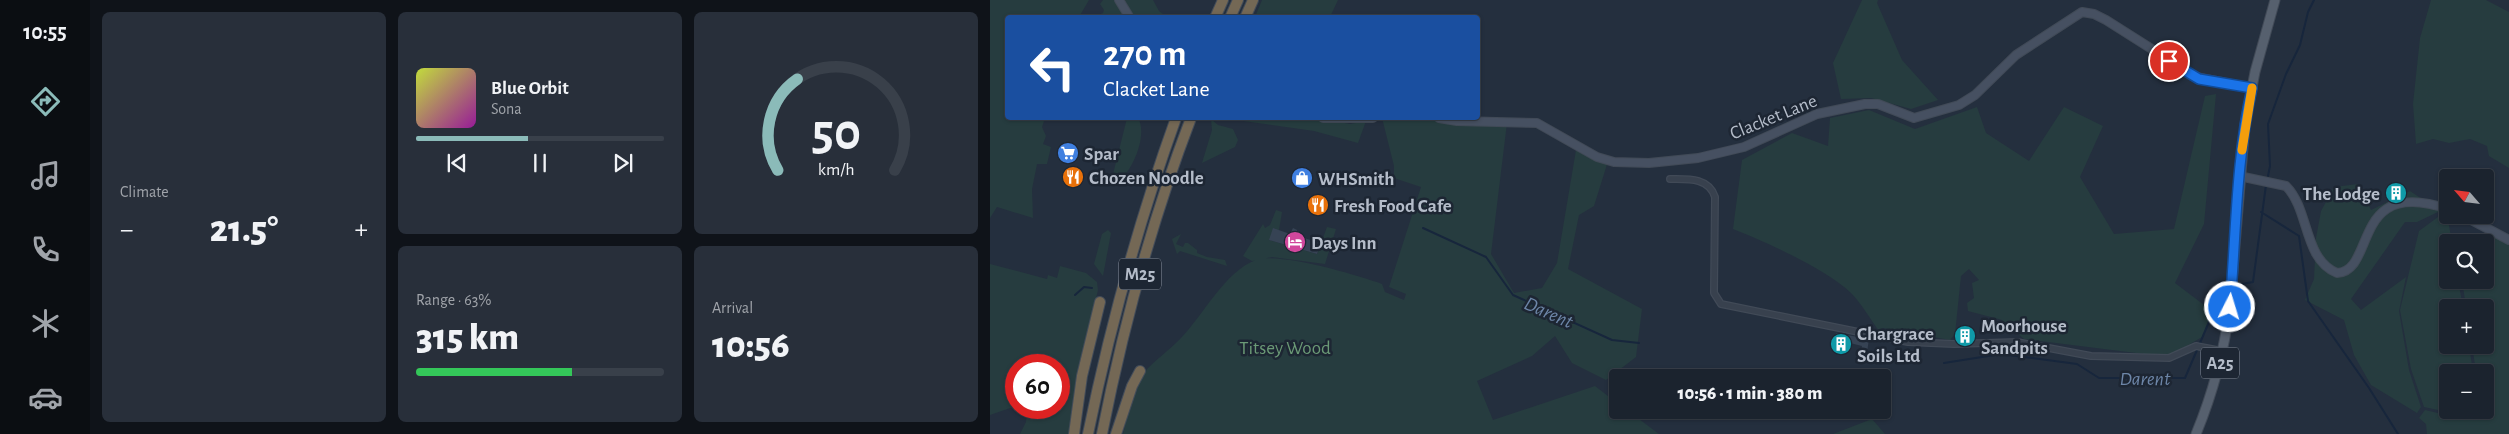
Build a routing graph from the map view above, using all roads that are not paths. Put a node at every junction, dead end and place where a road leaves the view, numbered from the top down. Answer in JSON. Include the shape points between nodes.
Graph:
{"nodes":[{"id":1,"x":1119,"y":0,"type":"edge"},
{"id":2,"x":1223,"y":0,"type":"edge"},
{"id":3,"x":1238,"y":0,"type":"edge"},
{"id":4,"x":1253,"y":0,"type":"edge"},
{"id":5,"x":2276,"y":0,"type":"edge"},
{"id":6,"x":1128,"y":15,"type":"edge"},
{"id":7,"x":1216,"y":15,"type":"edge"},
{"id":8,"x":1231,"y":15,"type":"edge"},
{"id":9,"x":1246,"y":15,"type":"edge"},
{"id":10,"x":2252,"y":88,"type":"junction"},
{"id":11,"x":1175,"y":120,"type":"edge"},
{"id":12,"x":1190,"y":120,"type":"edge"},
{"id":13,"x":1457,"y":120,"type":"edge"},
{"id":14,"x":2239,"y":176,"type":"junction"},
{"id":15,"x":1670,"y":179,"type":"dead end"},
{"id":16,"x":2439,"y":206,"type":"edge"},
{"id":17,"x":2479,"y":224,"type":"edge"},
{"id":18,"x":2509,"y":240,"type":"edge"},
{"id":19,"x":1100,"y":302,"type":"dead end"},
{"id":20,"x":2222,"y":351,"type":"junction"},
{"id":21,"x":1140,"y":371,"type":"dead end"},
{"id":22,"x":1074,"y":434,"type":"edge"},
{"id":23,"x":1088,"y":434,"type":"edge"},
{"id":24,"x":1102,"y":434,"type":"edge"},
{"id":25,"x":1116,"y":434,"type":"edge"},
{"id":26,"x":2196,"y":434,"type":"edge"}],
"edges":[{"from":1,"to":6,"type":"street"},
{"from":2,"to":7,"type":"highway"},
{"from":3,"to":8,"type":"highway"},
{"from":4,"to":9,"type":"highway"},
{"from":5,"to":10,"type":"main road","number":"A25"},
{"from":10,"to":13,"type":"street","name":"Clacket Lane","via":[[2196,78],[2106,20],[2082,12],[2016,55],[1975,95],[1959,105],[1914,118],[1878,104],[1865,104],[1816,114],[1744,147],[1698,158],[1650,163],[1614,162],[1597,157],[1537,123]]},
{"from":10,"to":14,"type":"main road","number":"A25"},
{"from":11,"to":23,"type":"highway","number":"M25","via":[[1127,267]]},
{"from":12,"to":24,"type":"highway","number":"M25","via":[[1141,269]]},
{"from":14,"to":16,"type":"street","via":[[2286,186],[2300,207],[2319,259],[2337,273],[2348,269],[2354,261],[2384,210],[2403,201]]},
{"from":14,"to":20,"type":"main road","number":"A25","via":[[2232,286]]},
{"from":15,"to":20,"type":"street","via":[[1701,181],[1713,191],[1714,293],[1721,304],[1908,342],[2017,342],[2091,356],[2170,358],[2196,346]]},
{"from":17,"to":18,"type":"street"},
{"from":19,"to":22,"type":"highway","number":"M25","via":[[1082,376]]},
{"from":20,"to":26,"type":"main road","number":"A25","via":[[2214,385]]},
{"from":21,"to":25,"type":"highway"}]}
